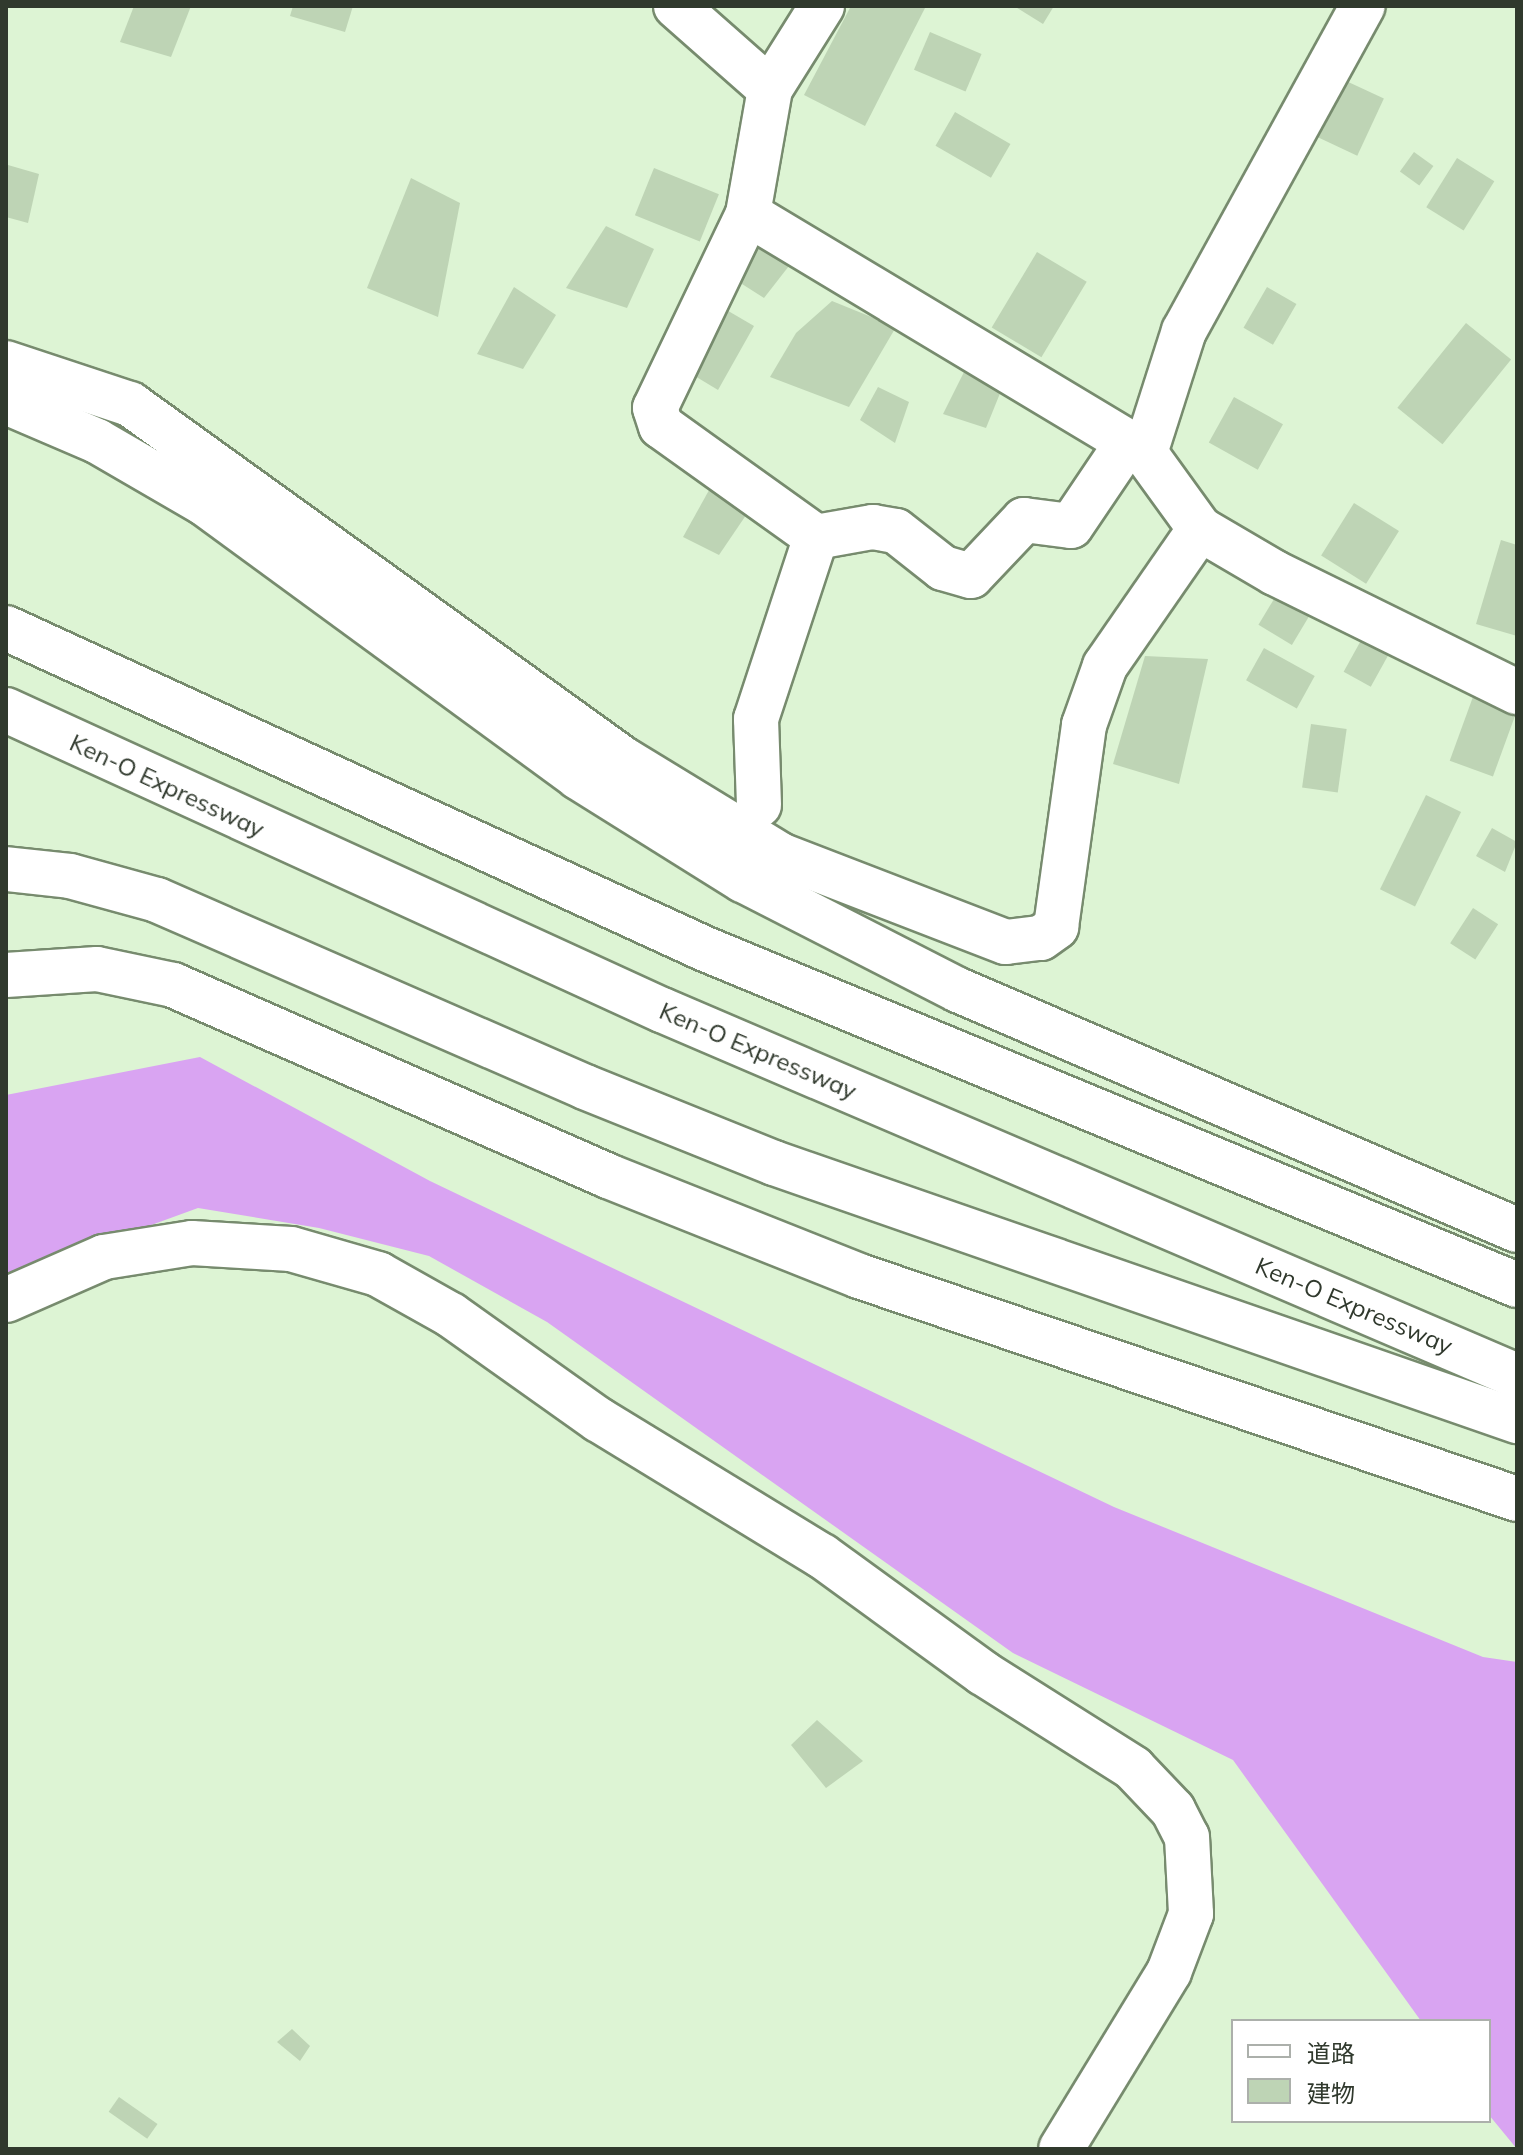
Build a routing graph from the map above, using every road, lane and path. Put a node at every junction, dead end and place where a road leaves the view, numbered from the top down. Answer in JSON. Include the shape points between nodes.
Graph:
{"nodes":[{"id":1,"x":676,"y":6,"type":"edge"},
{"id":2,"x":822,"y":6,"type":"edge"},
{"id":3,"x":1363,"y":6,"type":"edge"},
{"id":4,"x":770,"y":89,"type":"junction"},
{"id":5,"x":748,"y":214,"type":"junction"},
{"id":6,"x":6,"y":363,"type":"edge"},
{"id":7,"x":6,"y":402,"type":"edge"},
{"id":8,"x":1136,"y":448,"type":"junction"},
{"id":9,"x":1200,"y":529,"type":"junction"},
{"id":10,"x":816,"y":537,"type":"junction"},
{"id":11,"x":6,"y":628,"type":"edge"},
{"id":12,"x":1517,"y":692,"type":"edge"},
{"id":13,"x":6,"y":710,"type":"edge"},
{"id":14,"x":759,"y":805,"type":"dead end"},
{"id":15,"x":6,"y":869,"type":"edge"},
{"id":16,"x":6,"y":975,"type":"edge"},
{"id":17,"x":1517,"y":1230,"type":"edge"},
{"id":18,"x":1517,"y":1285,"type":"edge"},
{"id":19,"x":6,"y":1300,"type":"edge"},
{"id":20,"x":1517,"y":1376,"type":"edge"},
{"id":21,"x":1517,"y":1421,"type":"edge"},
{"id":22,"x":1517,"y":1499,"type":"edge"},
{"id":23,"x":1061,"y":2149,"type":"edge"}],
"edges":[{"from":1,"to":4,"type":"main road"},
{"from":2,"to":4,"type":"main road"},
{"from":3,"to":8,"type":"main road","via":[[1184,331]]},
{"from":4,"to":5,"type":"main road"},
{"from":5,"to":8,"type":"main road"},
{"from":5,"to":10,"type":"main road","via":[[655,408],[661,426]]},
{"from":6,"to":9,"type":"main road","via":[[130,404],[623,759],[780,855],[1006,942],[1041,938],[1056,927],[1084,725],[1105,666]]},
{"from":7,"to":17,"type":"main road","via":[[97,441],[204,503],[578,777],[743,880],[958,990]]},
{"from":8,"to":9,"type":"main road"},
{"from":8,"to":10,"type":"main road","via":[[1071,526],[1024,520],[971,576],[943,568],[896,531],[873,527]]},
{"from":9,"to":12,"type":"main road","via":[[1275,573]]},
{"from":10,"to":14,"type":"main road","via":[[756,719]]},
{"from":11,"to":18,"type":"main road","via":[[703,948]]},
{"from":13,"to":20,"type":"main road","name":"Ken-O Expressway","via":[[662,1010]]},
{"from":15,"to":21,"type":"main road","via":[[70,876],[157,900],[734,1147],[1108,1283]]},
{"from":16,"to":22,"type":"main road","via":[[97,969],[173,985],[608,1176],[859,1276]]},
{"from":19,"to":23,"type":"main road","via":[[104,1257],[192,1243],[291,1249],[378,1274],[451,1315],[599,1420],[822,1556],[983,1673],[1133,1768],[1173,1810],[1187,1837],[1191,1914],[1169,1972]]}]}
